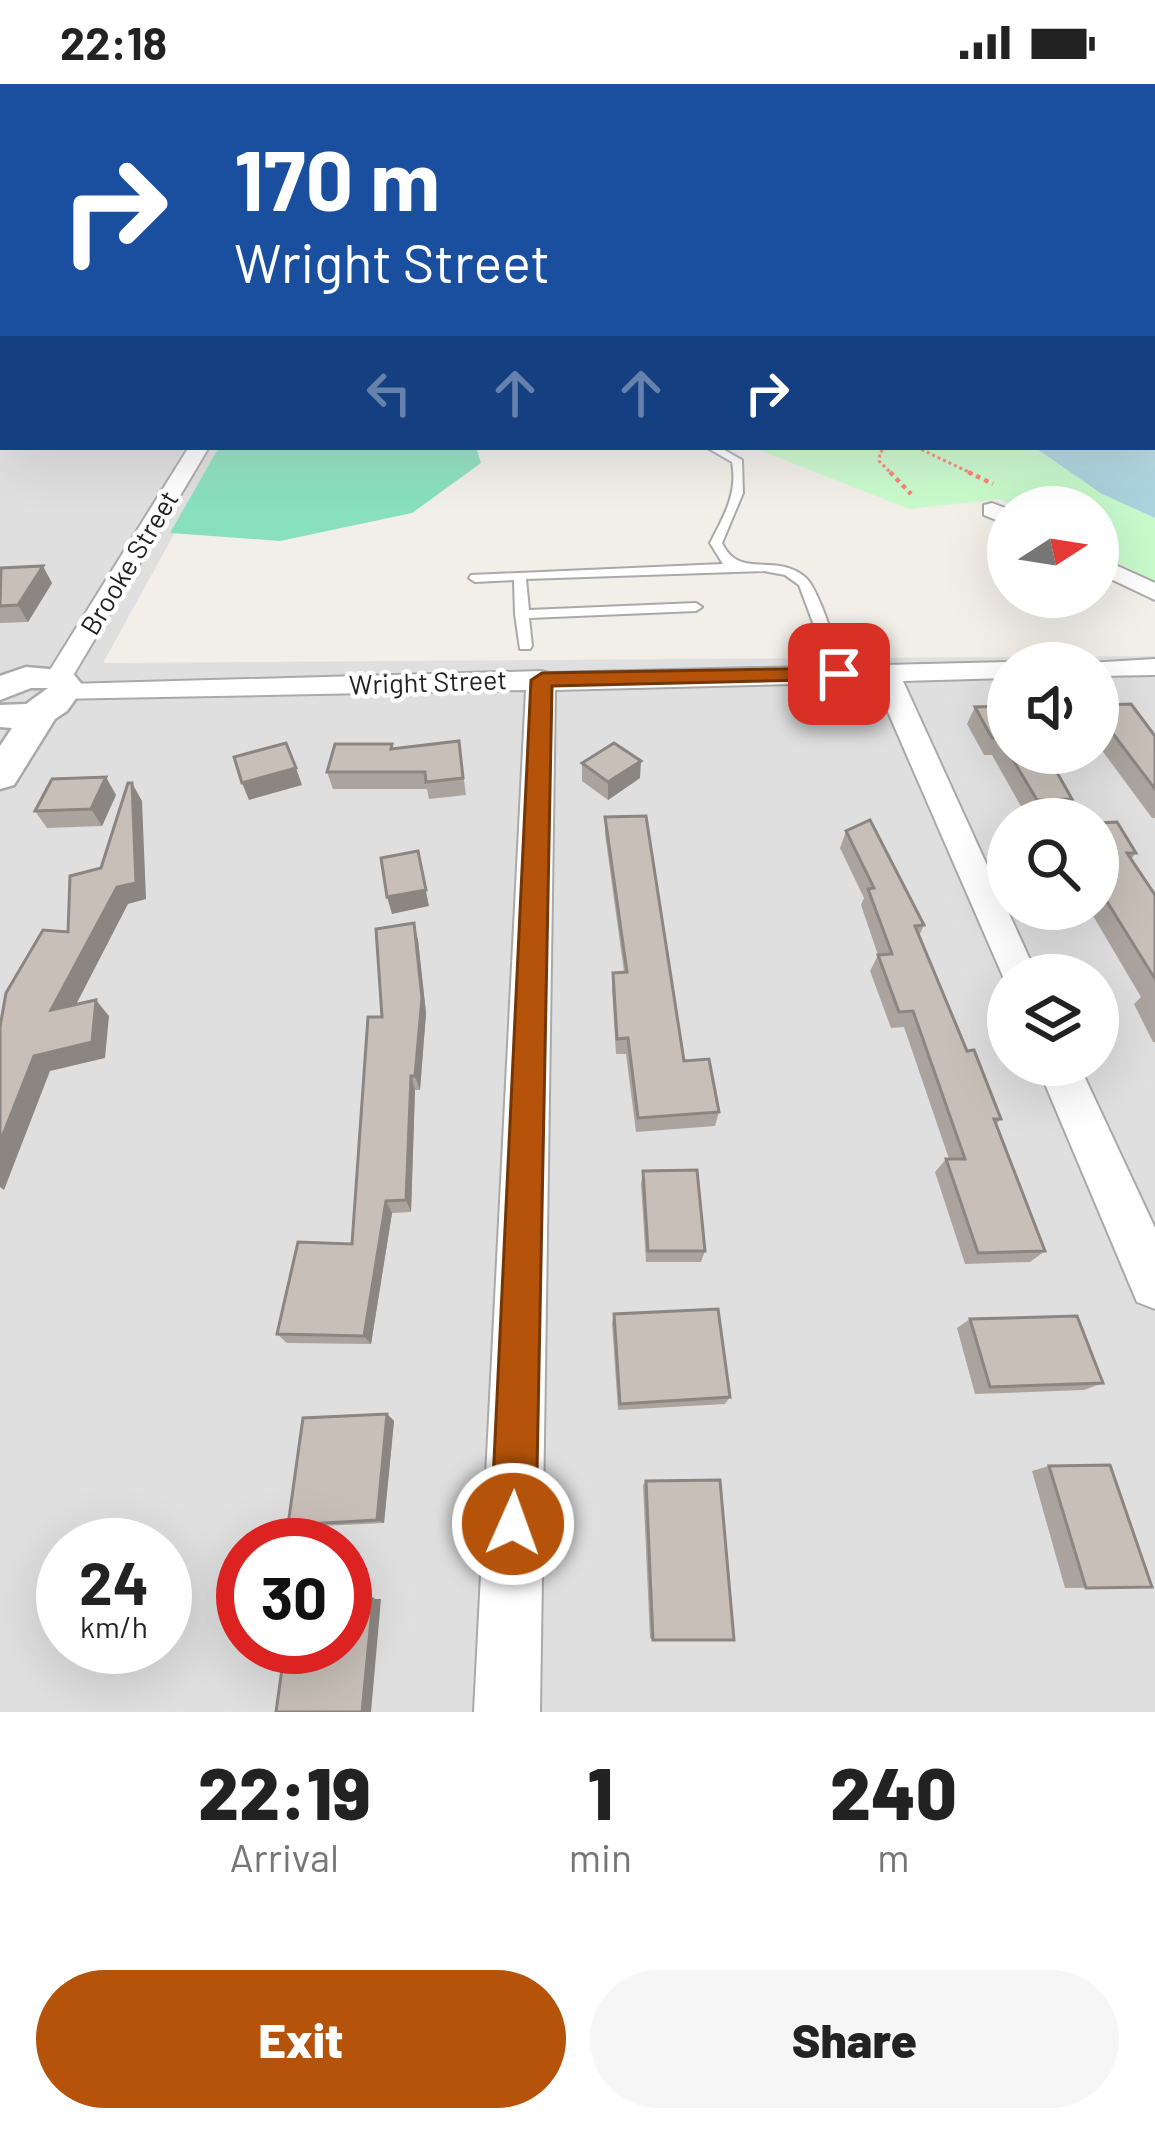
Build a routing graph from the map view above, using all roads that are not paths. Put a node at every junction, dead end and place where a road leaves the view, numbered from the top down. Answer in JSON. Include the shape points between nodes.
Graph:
{"nodes":[{"id":1,"x":197,"y":450,"type":"edge"},
{"id":2,"x":717,"y":450,"type":"edge"},
{"id":3,"x":735,"y":567,"type":"junction"},
{"id":4,"x":1119,"y":574,"type":"edge"},
{"id":5,"x":520,"y":577,"type":"junction"},
{"id":6,"x":475,"y":578,"type":"dead end"},
{"id":7,"x":1155,"y":592,"type":"edge"},
{"id":8,"x":696,"y":607,"type":"dead end"},
{"id":9,"x":521,"y":614,"type":"junction"},
{"id":10,"x":534,"y":663,"type":"junction"},
{"id":11,"x":1155,"y":667,"type":"edge"},
{"id":12,"x":1119,"y":668,"type":"edge"},
{"id":13,"x":987,"y":671,"type":"edge"},
{"id":14,"x":839,"y":674,"type":"junction"},
{"id":15,"x":884,"y":674,"type":"junction"},
{"id":16,"x":0,"y":689,"type":"edge"},
{"id":17,"x":55,"y":694,"type":"junction"},
{"id":18,"x":0,"y":716,"type":"edge"},
{"id":19,"x":0,"y":776,"type":"edge"},
{"id":20,"x":1009,"y":954,"type":"edge"},
{"id":21,"x":1067,"y":1086,"type":"edge"},
{"id":22,"x":1155,"y":1284,"type":"edge"},
{"id":23,"x":507,"y":1712,"type":"edge"}],
"edges":[{"from":1,"to":17,"type":"street","name":"Brooke Street"},
{"from":2,"to":3,"type":"lane","via":[[737,460],[742,477],[716,543]]},
{"from":3,"to":5,"type":"lane"},
{"from":3,"to":14,"type":"lane","via":[[770,567],[806,583]]},
{"from":4,"to":7,"type":"street"},
{"from":5,"to":6,"type":"lane"},
{"from":5,"to":9,"type":"lane"},
{"from":8,"to":9,"type":"lane"},
{"from":9,"to":10,"type":"lane"},
{"from":10,"to":14,"type":"street","name":"Wright Street"},
{"from":10,"to":17,"type":"street","name":"Wright Street"},
{"from":10,"to":23,"type":"street"},
{"from":11,"to":12,"type":"street"},
{"from":13,"to":15,"type":"street","name":"Wright Street"},
{"from":14,"to":15,"type":"street","name":"Wright Street"},
{"from":15,"to":20,"type":"street"},
{"from":16,"to":17,"type":"street","via":[[26,676]]},
{"from":17,"to":18,"type":"street"},
{"from":17,"to":19,"type":"street","name":"Brooke Street"},
{"from":21,"to":22,"type":"street"}]}
